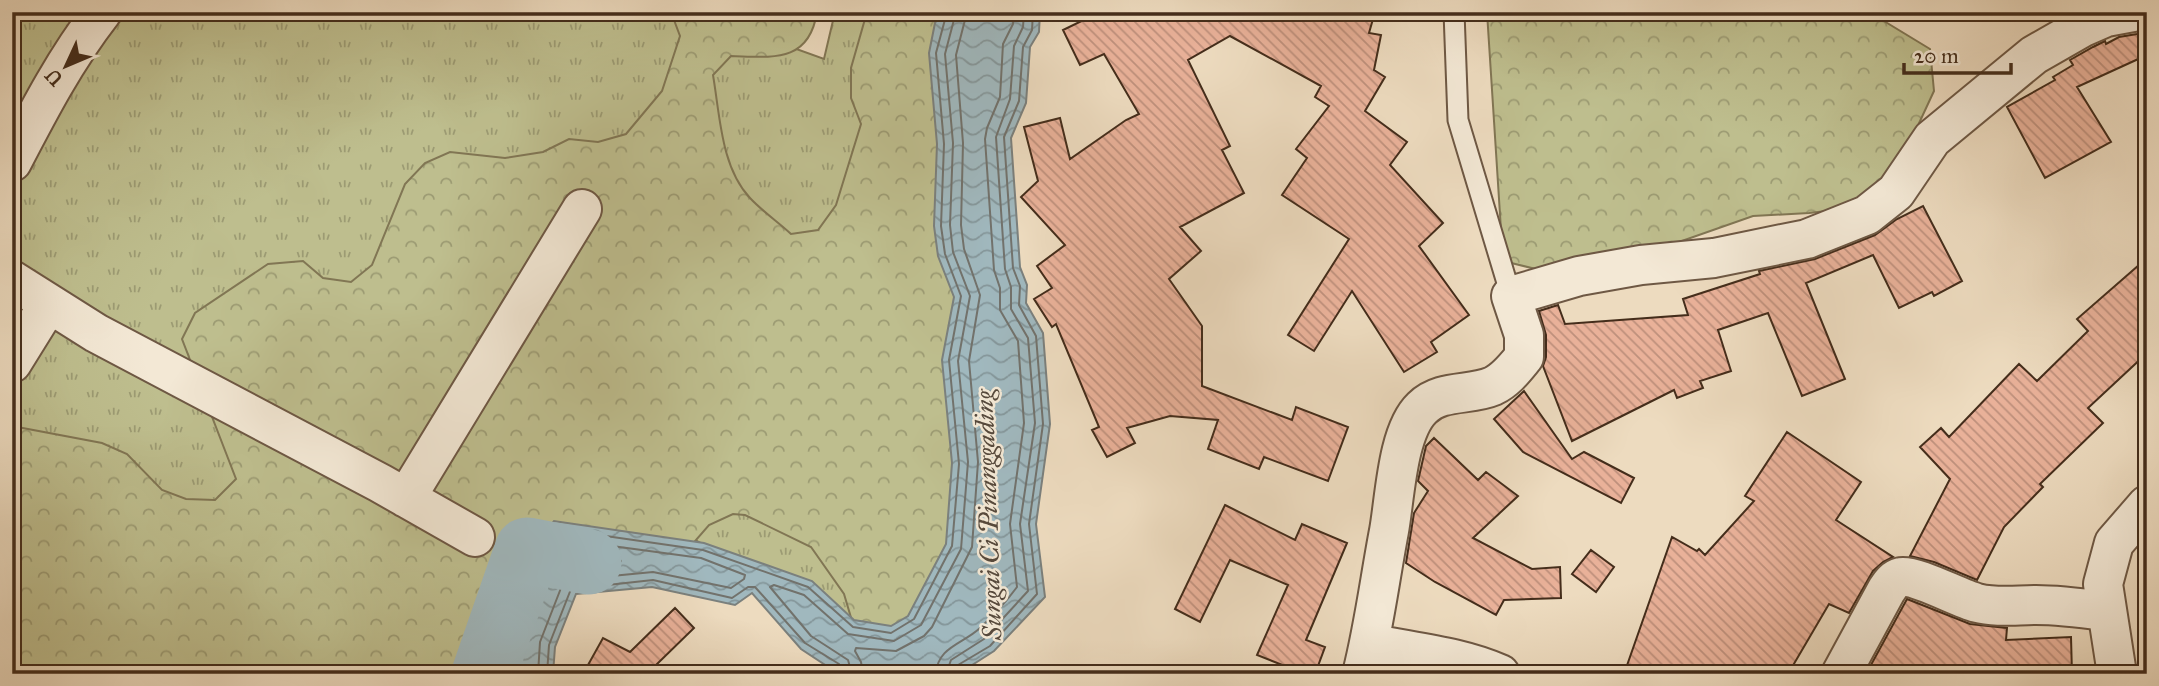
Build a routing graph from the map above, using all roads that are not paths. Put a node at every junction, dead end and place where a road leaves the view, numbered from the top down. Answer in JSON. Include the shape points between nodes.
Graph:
{"nodes":[{"id":1,"x":102,"y":12,"type":"edge"},
{"id":2,"x":1454,"y":12,"type":"edge"},
{"id":3,"x":2133,"y":12,"type":"edge"},
{"id":4,"x":12,"y":162,"type":"edge"},
{"id":5,"x":582,"y":209,"type":"dead end"},
{"id":6,"x":12,"y":280,"type":"edge"},
{"id":7,"x":1511,"y":296,"type":"junction"},
{"id":8,"x":48,"y":305,"type":"junction"},
{"id":9,"x":12,"y":363,"type":"edge"},
{"id":10,"x":406,"y":498,"type":"junction"},
{"id":11,"x":2147,"y":505,"type":"edge"},
{"id":12,"x":475,"y":537,"type":"dead end"},
{"id":13,"x":2105,"y":611,"type":"junction"},
{"id":14,"x":1366,"y":658,"type":"edge"},
{"id":15,"x":1841,"y":673,"type":"edge"},
{"id":16,"x":1500,"y":674,"type":"edge"},
{"id":17,"x":2117,"y":674,"type":"edge"}],
"edges":[{"from":1,"to":4,"type":"street","via":[[45,98]]},
{"from":2,"to":7,"type":"lane","via":[[1458,120]]},
{"from":3,"to":7,"type":"street","via":[[2083,27],[2034,55],[1932,139],[1896,192],[1867,215],[1807,239],[1714,258],[1579,276]]},
{"from":5,"to":10,"type":"street"},
{"from":6,"to":8,"type":"street"},
{"from":7,"to":14,"type":"street","via":[[1524,335],[1524,358],[1491,387],[1438,397],[1420,409],[1409,429],[1398,460]]},
{"from":8,"to":9,"type":"street"},
{"from":8,"to":10,"type":"street"},
{"from":10,"to":12,"type":"street"},
{"from":11,"to":13,"type":"street","via":[[2114,543],[2103,584]]},
{"from":13,"to":15,"type":"street","via":[[1978,603],[1900,578],[1886,591]]},
{"from":13,"to":17,"type":"street"},
{"from":14,"to":16,"type":"street","via":[[1451,659]]}]}
